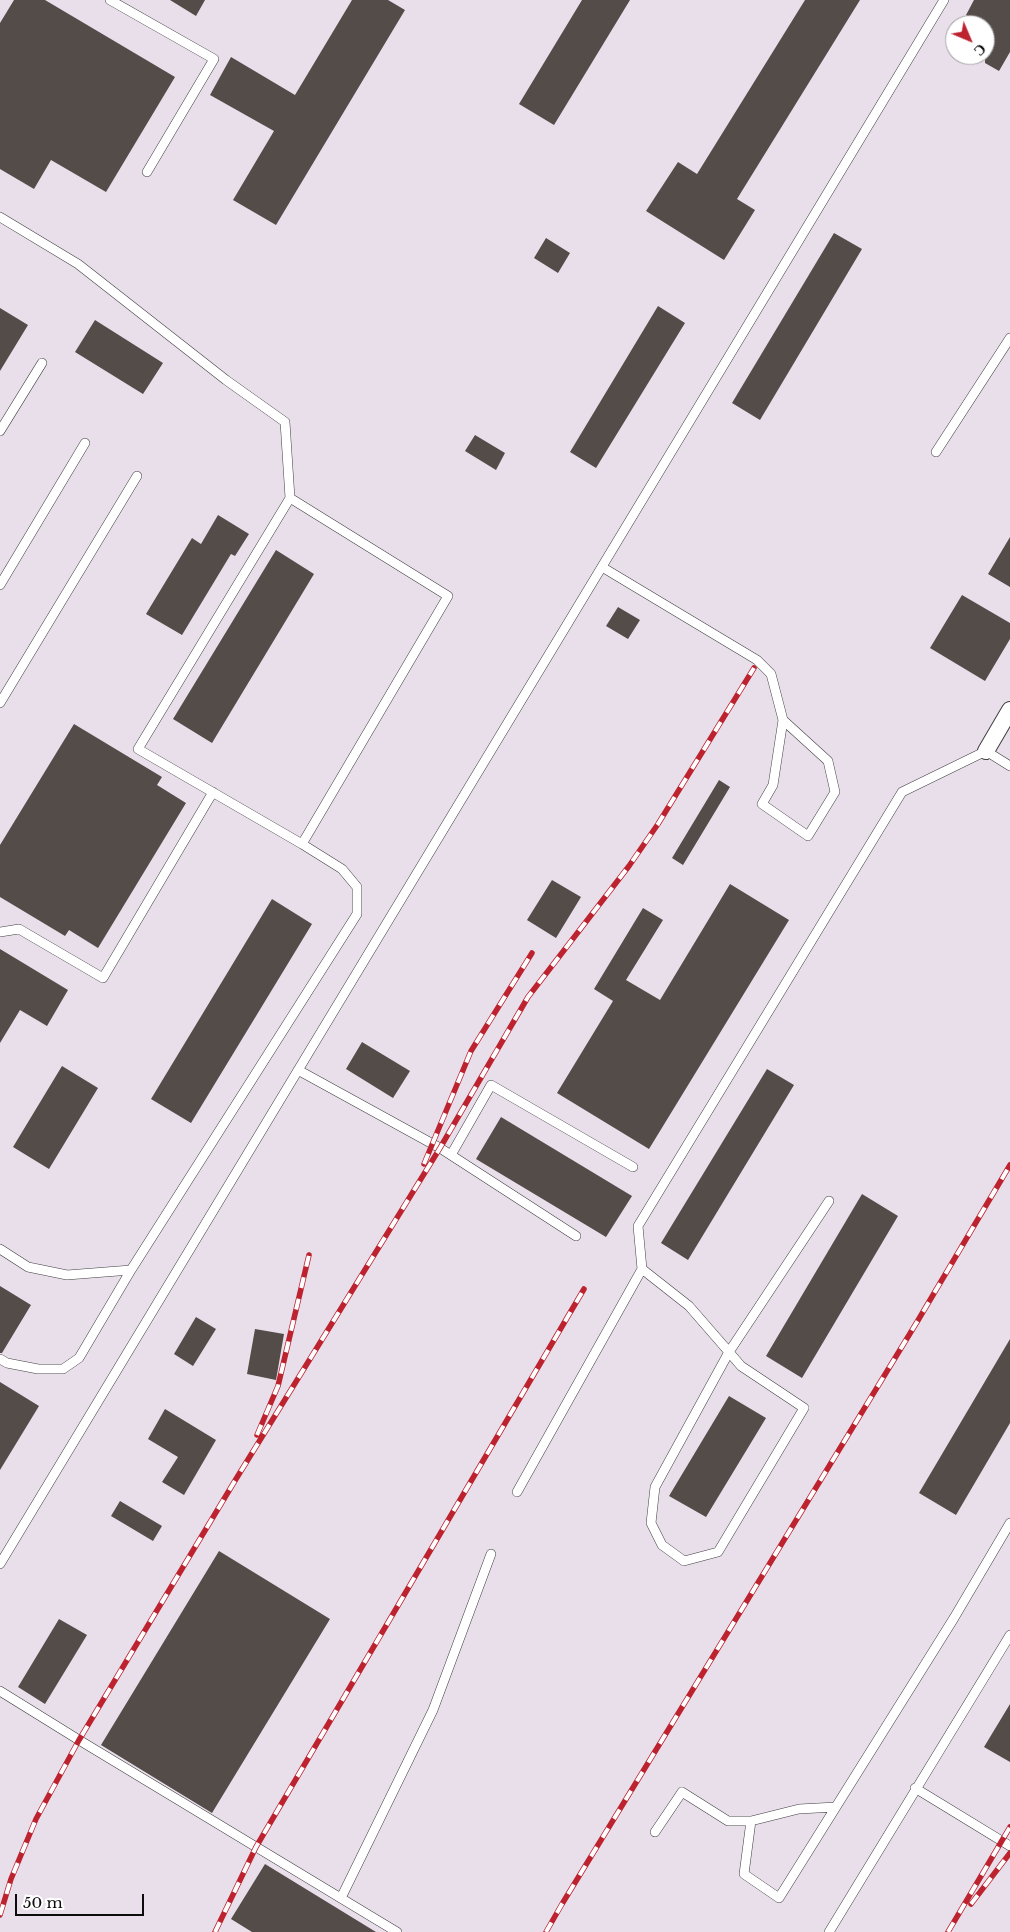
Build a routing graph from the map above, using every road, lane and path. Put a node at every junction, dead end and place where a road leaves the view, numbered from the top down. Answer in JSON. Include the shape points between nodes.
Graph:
{"nodes":[{"id":1,"x":110,"y":0,"type":"edge"},
{"id":2,"x":944,"y":0,"type":"edge"},
{"id":3,"x":147,"y":172,"type":"dead end"},
{"id":4,"x":0,"y":217,"type":"edge"},
{"id":5,"x":1010,"y":338,"type":"edge"},
{"id":6,"x":42,"y":363,"type":"dead end"},
{"id":7,"x":0,"y":431,"type":"edge"},
{"id":8,"x":85,"y":443,"type":"dead end"},
{"id":9,"x":936,"y":452,"type":"dead end"},
{"id":10,"x":137,"y":476,"type":"dead end"},
{"id":11,"x":290,"y":498,"type":"junction"},
{"id":12,"x":602,"y":567,"type":"junction"},
{"id":13,"x":0,"y":585,"type":"edge"},
{"id":14,"x":4,"y":688,"type":"edge"},
{"id":15,"x":0,"y":703,"type":"edge"},
{"id":16,"x":1010,"y":710,"type":"edge"},
{"id":17,"x":784,"y":720,"type":"junction"},
{"id":18,"x":986,"y":751,"type":"junction"},
{"id":19,"x":1010,"y":766,"type":"edge"},
{"id":20,"x":213,"y":792,"type":"junction"},
{"id":21,"x":302,"y":844,"type":"junction"},
{"id":22,"x":0,"y":932,"type":"edge"},
{"id":23,"x":298,"y":1070,"type":"junction"},
{"id":24,"x":451,"y":1155,"type":"junction"},
{"id":25,"x":633,"y":1167,"type":"dead end"},
{"id":26,"x":829,"y":1201,"type":"dead end"},
{"id":27,"x":576,"y":1236,"type":"dead end"},
{"id":28,"x":0,"y":1249,"type":"edge"},
{"id":29,"x":131,"y":1270,"type":"junction"},
{"id":30,"x":642,"y":1270,"type":"junction"},
{"id":31,"x":729,"y":1352,"type":"junction"},
{"id":32,"x":0,"y":1359,"type":"edge"},
{"id":33,"x":517,"y":1492,"type":"dead end"},
{"id":34,"x":1010,"y":1523,"type":"edge"},
{"id":35,"x":491,"y":1554,"type":"dead end"},
{"id":36,"x":0,"y":1564,"type":"edge"},
{"id":37,"x":1010,"y":1635,"type":"edge"},
{"id":38,"x":0,"y":1691,"type":"edge"},
{"id":39,"x":915,"y":1788,"type":"junction"},
{"id":40,"x":836,"y":1807,"type":"junction"},
{"id":41,"x":750,"y":1821,"type":"junction"},
{"id":42,"x":655,"y":1832,"type":"dead end"},
{"id":43,"x":1010,"y":1846,"type":"edge"},
{"id":44,"x":340,"y":1898,"type":"junction"},
{"id":45,"x":397,"y":1932,"type":"edge"},
{"id":46,"x":829,"y":1932,"type":"edge"}],
"edges":[{"from":1,"to":3,"type":"lane","via":[[214,59]]},
{"from":2,"to":12,"type":"lane"},
{"from":4,"to":11,"type":"lane","via":[[78,264],[285,422]]},
{"from":5,"to":9,"type":"lane"},
{"from":6,"to":7,"type":"lane"},
{"from":8,"to":13,"type":"lane"},
{"from":10,"to":14,"type":"lane"},
{"from":11,"to":20,"type":"lane","via":[[138,749]]},
{"from":11,"to":21,"type":"lane","via":[[448,596]]},
{"from":12,"to":17,"type":"lane","via":[[757,660],[771,674]]},
{"from":12,"to":23,"type":"lane"},
{"from":14,"to":15,"type":"lane"},
{"from":16,"to":18,"type":"street"},
{"from":17,"to":17,"type":"lane","via":[[828,761],[835,792],[808,836],[762,804],[774,785]]},
{"from":18,"to":19,"type":"lane"},
{"from":18,"to":30,"type":"lane","via":[[902,792],[638,1226]]},
{"from":20,"to":21,"type":"lane"},
{"from":20,"to":22,"type":"lane","via":[[103,978],[19,929]]},
{"from":21,"to":29,"type":"lane","via":[[342,869],[357,887],[357,914]]},
{"from":23,"to":24,"type":"lane"},
{"from":23,"to":36,"type":"lane"},
{"from":24,"to":25,"type":"lane","via":[[492,1085]]},
{"from":24,"to":27,"type":"lane"},
{"from":26,"to":31,"type":"lane"},
{"from":28,"to":29,"type":"lane","via":[[28,1267],[67,1275]]},
{"from":29,"to":32,"type":"lane","via":[[79,1358],[63,1369],[38,1369]]},
{"from":30,"to":31,"type":"lane","via":[[689,1306]]},
{"from":30,"to":33,"type":"lane"},
{"from":31,"to":31,"type":"lane","via":[[655,1486],[651,1523],[662,1545],[684,1561],[718,1552],[804,1408],[741,1366]]},
{"from":34,"to":40,"type":"lane"},
{"from":35,"to":44,"type":"lane","via":[[433,1710]]},
{"from":37,"to":39,"type":"lane"},
{"from":38,"to":44,"type":"lane"},
{"from":39,"to":43,"type":"lane"},
{"from":39,"to":46,"type":"lane"},
{"from":40,"to":41,"type":"lane","via":[[799,1809]]},
{"from":40,"to":41,"type":"lane","via":[[779,1898],[744,1874]]},
{"from":41,"to":42,"type":"lane","via":[[728,1821],[682,1792]]},
{"from":44,"to":45,"type":"lane"}]}
